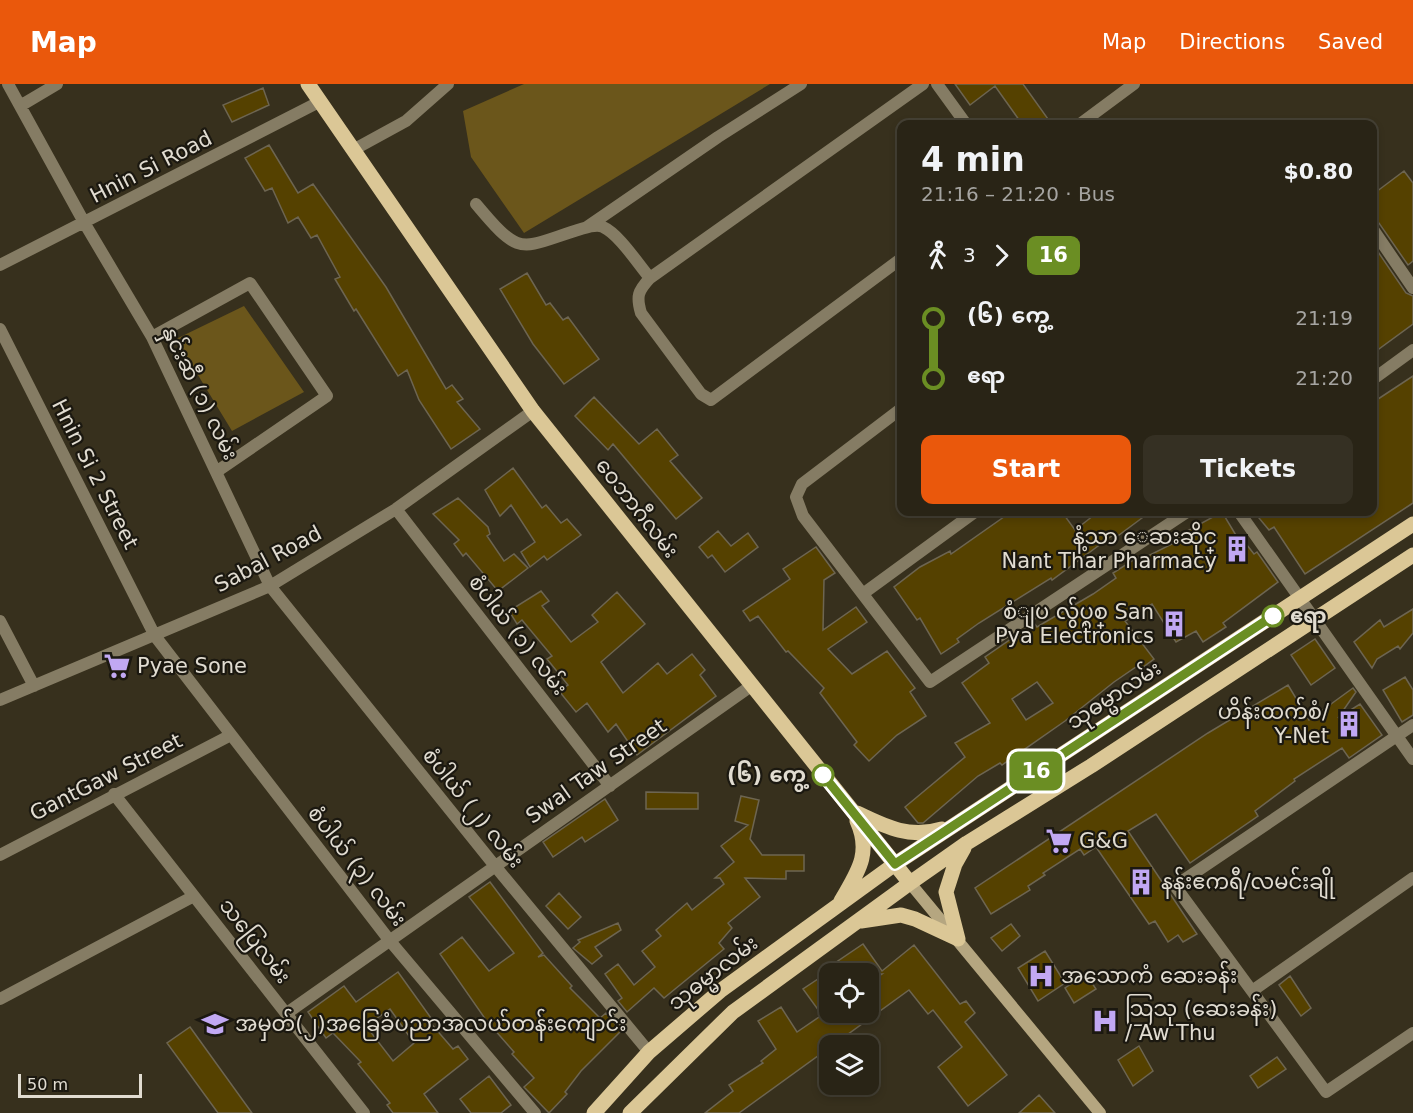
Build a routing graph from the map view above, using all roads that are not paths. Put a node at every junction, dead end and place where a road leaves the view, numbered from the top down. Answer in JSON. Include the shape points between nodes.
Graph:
{"nodes":[{"id":1,"x":8,"y":84,"type":"edge"},
{"id":2,"x":57,"y":84,"type":"edge"},
{"id":3,"x":308,"y":84,"type":"edge"},
{"id":4,"x":448,"y":84,"type":"edge"},
{"id":5,"x":801,"y":84,"type":"edge"},
{"id":6,"x":923,"y":84,"type":"edge"},
{"id":7,"x":937,"y":84,"type":"edge"},
{"id":8,"x":1134,"y":84,"type":"edge"},
{"id":9,"x":319,"y":102,"type":"junction"},
{"id":10,"x":20,"y":106,"type":"junction"},
{"id":11,"x":963,"y":120,"type":"edge"},
{"id":12,"x":1085,"y":120,"type":"edge"},
{"id":13,"x":353,"y":150,"type":"junction"},
{"id":14,"x":476,"y":204,"type":"dead end"},
{"id":15,"x":85,"y":224,"type":"junction"},
{"id":16,"x":587,"y":227,"type":"junction"},
{"id":17,"x":1377,"y":237,"type":"edge"},
{"id":18,"x":897,"y":262,"type":"edge"},
{"id":19,"x":0,"y":265,"type":"edge"},
{"id":20,"x":650,"y":278,"type":"junction"},
{"id":21,"x":1413,"y":288,"type":"edge"},
{"id":22,"x":0,"y":329,"type":"edge"},
{"id":23,"x":152,"y":336,"type":"junction"},
{"id":24,"x":1413,"y":350,"type":"edge"},
{"id":25,"x":1377,"y":376,"type":"edge"},
{"id":26,"x":533,"y":411,"type":"junction"},
{"id":27,"x":897,"y":412,"type":"edge"},
{"id":28,"x":216,"y":472,"type":"junction"},
{"id":29,"x":396,"y":509,"type":"junction"},
{"id":30,"x":970,"y":516,"type":"edge"},
{"id":31,"x":1181,"y":516,"type":"edge"},
{"id":32,"x":1242,"y":516,"type":"edge"},
{"id":33,"x":1413,"y":524,"type":"edge"},
{"id":34,"x":1413,"y":555,"type":"edge"},
{"id":35,"x":270,"y":585,"type":"junction"},
{"id":36,"x":864,"y":593,"type":"junction"},
{"id":37,"x":1299,"y":599,"type":"junction"},
{"id":38,"x":0,"y":621,"type":"edge"},
{"id":39,"x":1315,"y":621,"type":"junction"},
{"id":40,"x":154,"y":636,"type":"junction"},
{"id":41,"x":34,"y":686,"type":"junction"},
{"id":42,"x":751,"y":686,"type":"junction"},
{"id":43,"x":0,"y":700,"type":"edge"},
{"id":44,"x":1413,"y":725,"type":"edge"},
{"id":45,"x":231,"y":735,"type":"junction"},
{"id":46,"x":1397,"y":736,"type":"junction"},
{"id":47,"x":1413,"y":759,"type":"edge"},
{"id":48,"x":610,"y":786,"type":"junction"},
{"id":49,"x":114,"y":794,"type":"junction"},
{"id":50,"x":851,"y":810,"type":"junction"},
{"id":51,"x":951,"y":827,"type":"junction"},
{"id":52,"x":967,"y":843,"type":"junction"},
{"id":53,"x":0,"y":855,"type":"edge"},
{"id":54,"x":895,"y":864,"type":"junction"},
{"id":55,"x":495,"y":866,"type":"junction"},
{"id":56,"x":1413,"y":878,"type":"edge"},
{"id":57,"x":910,"y":883,"type":"junction"},
{"id":58,"x":194,"y":896,"type":"junction"},
{"id":59,"x":838,"y":905,"type":"junction"},
{"id":60,"x":858,"y":921,"type":"junction"},
{"id":61,"x":958,"y":939,"type":"junction"},
{"id":62,"x":390,"y":941,"type":"junction"},
{"id":63,"x":1252,"y":991,"type":"junction"},
{"id":64,"x":0,"y":999,"type":"edge"},
{"id":65,"x":287,"y":1013,"type":"junction"},
{"id":66,"x":1413,"y":1033,"type":"edge"},
{"id":67,"x":649,"y":1052,"type":"junction"},
{"id":68,"x":364,"y":1113,"type":"edge"},
{"id":69,"x":535,"y":1113,"type":"edge"},
{"id":70,"x":594,"y":1113,"type":"edge"},
{"id":71,"x":630,"y":1113,"type":"edge"},
{"id":72,"x":1100,"y":1113,"type":"edge"}],
"edges":[{"from":1,"to":10,"type":"street","name":"နှင်းဆီ (၁) လမ်း"},
{"from":2,"to":10,"type":"street"},
{"from":3,"to":9,"type":"main road","name":"ဝေဘာဂီလမ်း"},
{"from":4,"to":13,"type":"street","via":[[406,122]]},
{"from":5,"to":16,"type":"street"},
{"from":6,"to":20,"type":"street"},
{"from":7,"to":11,"type":"street"},
{"from":8,"to":12,"type":"street"},
{"from":9,"to":13,"type":"main road","name":"ဝေဘာဂီလမ်း"},
{"from":9,"to":15,"type":"street","name":"Hnin Si Road"},
{"from":10,"to":15,"type":"street","name":"နှင်းဆီ (၁) လမ်း"},
{"from":13,"to":26,"type":"main road","name":"ဝေဘာဂီလမ်း"},
{"from":14,"to":16,"type":"street","via":[[497,229],[522,245],[541,244]]},
{"from":15,"to":19,"type":"street","name":"Hnin Si Road"},
{"from":15,"to":23,"type":"street","name":"နှင်းဆီ (၁) လမ်း"},
{"from":16,"to":20,"type":"street","via":[[599,226],[615,234]]},
{"from":17,"to":21,"type":"street"},
{"from":18,"to":20,"type":"street","via":[[711,400],[704,398],[641,313],[637,294]]},
{"from":22,"to":40,"type":"street","name":"Hnin Si 2 Street"},
{"from":23,"to":28,"type":"street","name":"နှင်းဆီ (၁) လမ်း"},
{"from":23,"to":28,"type":"street","via":[[250,283],[327,396]]},
{"from":24,"to":25,"type":"street"},
{"from":26,"to":29,"type":"street","name":"Sabal Road"},
{"from":26,"to":42,"type":"main road","name":"ဝေဘာဂီလမ်း"},
{"from":27,"to":36,"type":"street","via":[[802,484],[796,497],[803,516]]},
{"from":28,"to":35,"type":"street","name":"နှင်းဆီ (၁) လမ်း"},
{"from":29,"to":35,"type":"street","name":"Sabal Road"},
{"from":29,"to":48,"type":"street","name":"စံပါယ် (၁) လမ်း"},
{"from":30,"to":36,"type":"street"},
{"from":31,"to":36,"type":"street","via":[[930,682]]},
{"from":32,"to":37,"type":"street"},
{"from":33,"to":37,"type":"main road","name":"သုဓမ္မာလမ်း"},
{"from":34,"to":39,"type":"main road","name":"သုဓမ္မာလမ်း"},
{"from":35,"to":40,"type":"street","name":"Sabal Road"},
{"from":35,"to":55,"type":"street","name":"စံပါယ် (၂) လမ်း"},
{"from":37,"to":39,"type":"street"},
{"from":37,"to":51,"type":"main road","name":"သုဓမ္မာလမ်း"},
{"from":38,"to":41,"type":"street"},
{"from":39,"to":46,"type":"street"},
{"from":39,"to":52,"type":"main road","name":"သုဓမ္မာလမ်း"},
{"from":40,"to":41,"type":"street","name":"Sabal Road"},
{"from":40,"to":45,"type":"street","name":"စံပါယ် (၃) လမ်း"},
{"from":41,"to":43,"type":"street","name":"Sabal Road"},
{"from":42,"to":48,"type":"street","name":"Swal Taw Street"},
{"from":42,"to":50,"type":"main road","name":"ဝေဘာဂီလမ်း"},
{"from":44,"to":46,"type":"street"},
{"from":45,"to":49,"type":"street","name":"GantGaw Street"},
{"from":45,"to":62,"type":"street","name":"စံပါယ် (၃) လမ်း"},
{"from":46,"to":47,"type":"street"},
{"from":46,"to":63,"type":"street","via":[[1175,886]]},
{"from":48,"to":55,"type":"street","name":"Swal Taw Street"},
{"from":49,"to":53,"type":"street","name":"GantGaw Street"},
{"from":49,"to":58,"type":"street","name":"သပြေလမ်း"},
{"from":50,"to":51,"type":"main road","via":[[895,831],[925,834]]},
{"from":50,"to":54,"type":"main road","name":"ဝေဘာဂီလမ်း"},
{"from":50,"to":59,"type":"main road","via":[[861,830],[864,860]]},
{"from":51,"to":54,"type":"main road","name":"သုဓမ္မာလမ်း"},
{"from":52,"to":57,"type":"main road","name":"သုဓမ္မာလမ်း"},
{"from":52,"to":61,"type":"main road","via":[[946,892]]},
{"from":54,"to":57,"type":"main road","name":"ဝေဘာဂီလမ်း"},
{"from":54,"to":59,"type":"main road","name":"သုဓမ္မာလမ်း"},
{"from":55,"to":62,"type":"street","name":"Swal Taw Street"},
{"from":55,"to":67,"type":"street","name":"စံပါယ် (၂) လမ်း"},
{"from":56,"to":63,"type":"street"},
{"from":57,"to":60,"type":"main road","name":"သုဓမ္မာလမ်း"},
{"from":57,"to":61,"type":"street","name":"ဝေဘာဂီလမ်း"},
{"from":58,"to":64,"type":"street"},
{"from":58,"to":65,"type":"street","name":"သပြေလမ်း"},
{"from":59,"to":67,"type":"main road","name":"သုဓမ္မာလမ်း","via":[[720,991]]},
{"from":60,"to":61,"type":"main road","via":[[901,915]]},
{"from":60,"to":71,"type":"main road","name":"သုဓမ္မာလမ်း","via":[[733,1012]]},
{"from":61,"to":72,"type":"street","name":"ဝေဘာဂီလမ်း"},
{"from":62,"to":65,"type":"street","name":"Swal Taw Street"},
{"from":62,"to":69,"type":"street","name":"စံပါယ် (၃) လမ်း"},
{"from":63,"to":66,"type":"street","via":[[1326,1092]]},
{"from":65,"to":68,"type":"street","name":"သပြေလမ်း"},
{"from":67,"to":70,"type":"main road","name":"သုဓမ္မာလမ်း"}]}
